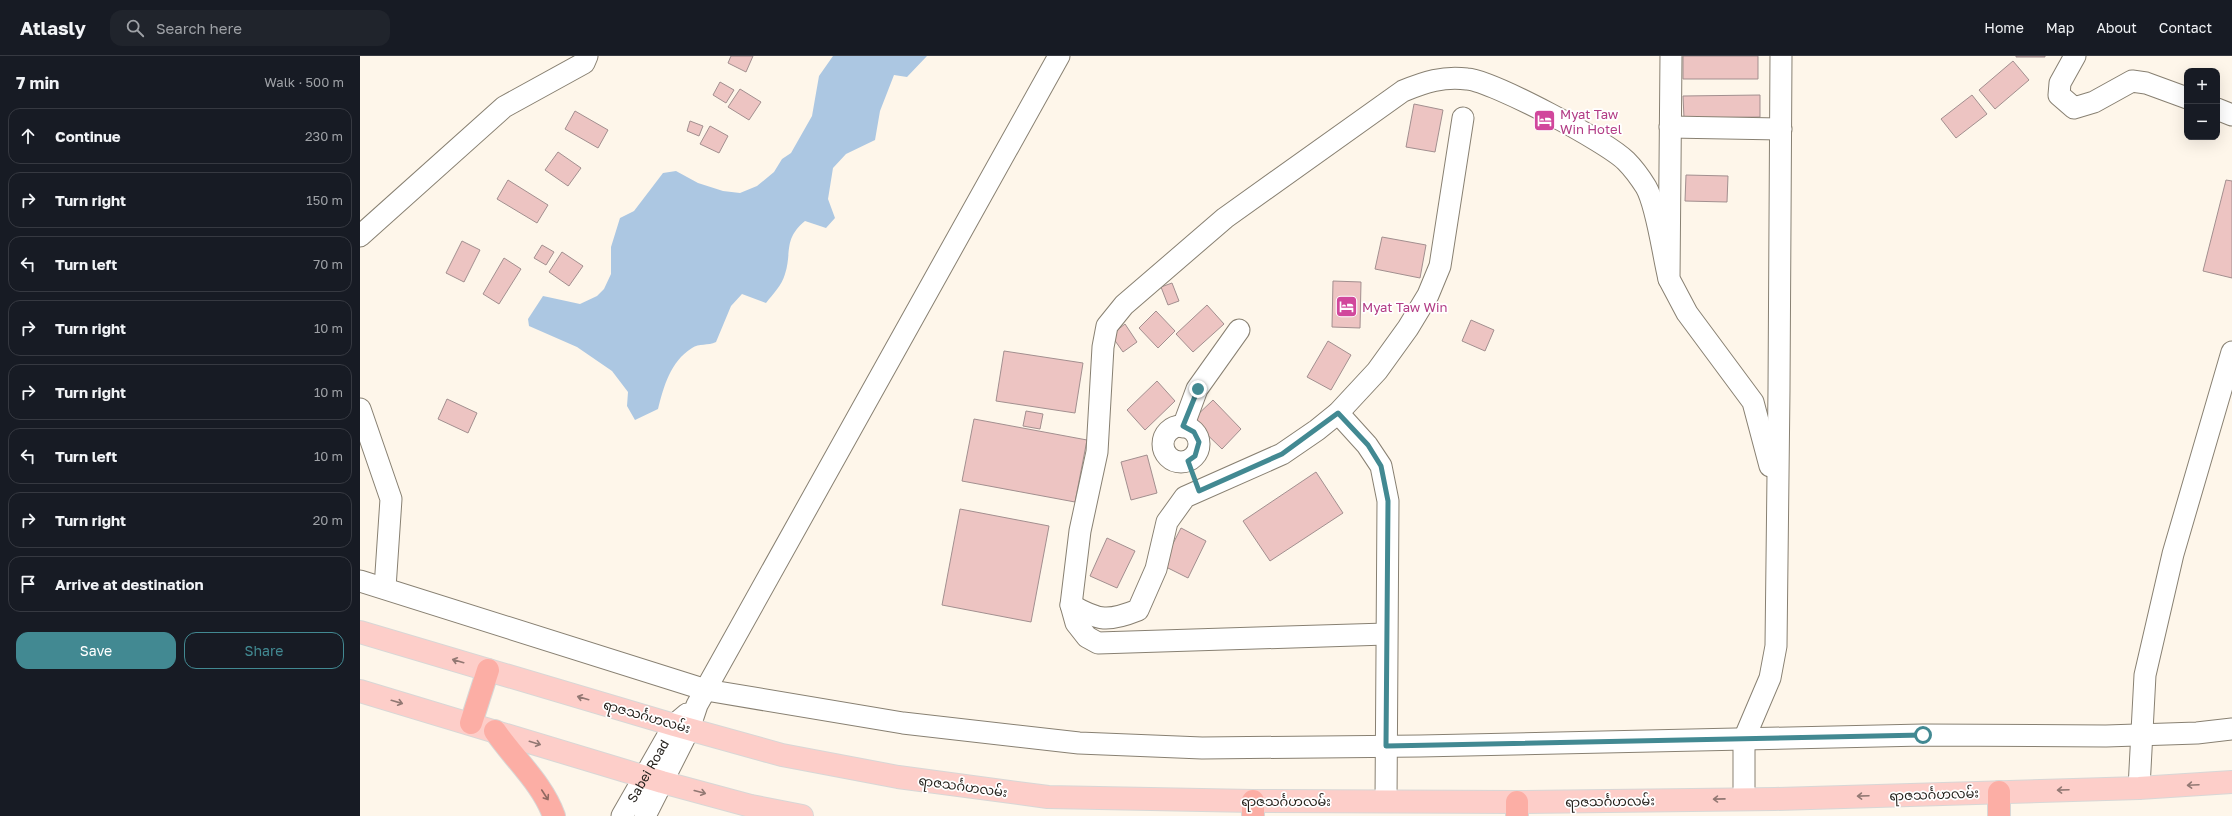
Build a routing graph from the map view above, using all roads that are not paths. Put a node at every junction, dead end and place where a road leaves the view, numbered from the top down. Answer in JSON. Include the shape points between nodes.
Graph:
{"nodes":[{"id":1,"x":587,"y":56,"type":"edge"},
{"id":2,"x":1059,"y":56,"type":"edge"},
{"id":3,"x":1671,"y":56,"type":"edge"},
{"id":4,"x":1781,"y":56,"type":"edge"},
{"id":5,"x":2075,"y":56,"type":"edge"},
{"id":6,"x":2184,"y":97,"type":"edge"},
{"id":7,"x":2220,"y":110,"type":"edge"},
{"id":8,"x":2232,"y":115,"type":"edge"},
{"id":9,"x":1463,"y":118,"type":"dead end"},
{"id":10,"x":1670,"y":127,"type":"junction"},
{"id":11,"x":1780,"y":129,"type":"junction"},
{"id":12,"x":1626,"y":160,"type":"junction"},
{"id":13,"x":1669,"y":168,"type":"junction"},
{"id":14,"x":360,"y":236,"type":"edge"},
{"id":15,"x":1668,"y":279,"type":"junction"},
{"id":16,"x":1239,"y":330,"type":"dead end"},
{"id":17,"x":2232,"y":352,"type":"edge"},
{"id":18,"x":360,"y":409,"type":"edge"},
{"id":19,"x":1338,"y":413,"type":"junction"},
{"id":20,"x":1183,"y":426,"type":"junction"},
{"id":21,"x":1188,"y":461,"type":"junction"},
{"id":22,"x":1199,"y":491,"type":"junction"},
{"id":23,"x":1777,"y":496,"type":"junction"},
{"id":24,"x":360,"y":581,"type":"edge"},
{"id":25,"x":385,"y":588,"type":"junction"},
{"id":26,"x":1071,"y":605,"type":"junction"},
{"id":27,"x":360,"y":632,"type":"edge"},
{"id":28,"x":1386,"y":634,"type":"junction"},
{"id":29,"x":488,"y":670,"type":"junction"},
{"id":30,"x":360,"y":691,"type":"edge"},
{"id":31,"x":702,"y":697,"type":"junction"},
{"id":32,"x":471,"y":723,"type":"junction"},
{"id":33,"x":681,"y":727,"type":"junction"},
{"id":34,"x":2232,"y":728,"type":"edge"},
{"id":35,"x":495,"y":731,"type":"junction"},
{"id":36,"x":2142,"y":735,"type":"junction"},
{"id":37,"x":1744,"y":739,"type":"junction"},
{"id":38,"x":1386,"y":746,"type":"junction"},
{"id":39,"x":653,"y":779,"type":"junction"},
{"id":40,"x":2232,"y":782,"type":"edge"},
{"id":41,"x":2139,"y":788,"type":"junction"},
{"id":42,"x":1999,"y":792,"type":"junction"},
{"id":43,"x":1744,"y":798,"type":"junction"},
{"id":44,"x":1386,"y":801,"type":"junction"},
{"id":45,"x":1775,"y":807,"type":"edge"},
{"id":46,"x":1253,"y":809,"type":"edge"},
{"id":47,"x":1517,"y":809,"type":"edge"},
{"id":48,"x":554,"y":816,"type":"edge"},
{"id":49,"x":622,"y":816,"type":"edge"},
{"id":50,"x":645,"y":816,"type":"edge"},
{"id":51,"x":802,"y":816,"type":"edge"},
{"id":52,"x":1999,"y":816,"type":"edge"}],
"edges":[{"from":1,"to":14,"type":"street","via":[[584,63],[504,107]]},
{"from":2,"to":31,"type":"street","name":"Sabei Road"},
{"from":3,"to":10,"type":"street"},
{"from":4,"to":11,"type":"street"},
{"from":5,"to":6,"type":"street","via":[[2060,83],[2059,95],[2074,108],[2094,102],[2132,81],[2146,83]]},
{"from":7,"to":8,"type":"street"},
{"from":9,"to":19,"type":"street","via":[[1440,266],[1428,295],[1377,371]]},
{"from":10,"to":11,"type":"street"},
{"from":10,"to":13,"type":"street"},
{"from":11,"to":23,"type":"street"},
{"from":12,"to":13,"type":"street","via":[[1656,171]]},
{"from":12,"to":15,"type":"street","via":[[1647,188]]},
{"from":12,"to":26,"type":"street","via":[[1590,136],[1508,93],[1469,79],[1432,79],[1403,91],[1225,218],[1124,305],[1107,326],[1103,348],[1098,452],[1080,531]]},
{"from":13,"to":15,"type":"street"},
{"from":15,"to":23,"type":"street","via":[[1687,313],[1753,402]]},
{"from":16,"to":20,"type":"street","via":[[1198,389]]},
{"from":17,"to":36,"type":"street","via":[[2174,554],[2145,675]]},
{"from":18,"to":25,"type":"street","via":[[391,499]]},
{"from":19,"to":22,"type":"street","via":[[1282,454]]},
{"from":19,"to":28,"type":"street","via":[[1368,445],[1381,466],[1388,501]]},
{"from":20,"to":21,"type":"street","via":[[1194,432],[1199,442],[1195,456]]},
{"from":20,"to":21,"type":"street","via":[[1168,433],[1164,446],[1168,457],[1174,461]]},
{"from":21,"to":22,"type":"street"},
{"from":22,"to":26,"type":"street","via":[[1185,497],[1167,522],[1156,569],[1138,610],[1115,619],[1091,616]]},
{"from":23,"to":37,"type":"street","via":[[1776,646],[1770,678]]},
{"from":24,"to":25,"type":"street"},
{"from":25,"to":31,"type":"street"},
{"from":26,"to":28,"type":"street","via":[[1076,623],[1087,637],[1098,642]]},
{"from":29,"to":27,"type":"main road","name":"ရာဇသင်္ဂဟလမ်း","one_way":true},
{"from":28,"to":38,"type":"street"},
{"from":29,"to":32,"type":"highway"},
{"from":33,"to":29,"type":"main road","name":"ရာဇသင်္ဂဟလမ်း","one_way":true},
{"from":30,"to":32,"type":"main road","one_way":true},
{"from":31,"to":33,"type":"street","name":"Sabei Road"},
{"from":31,"to":38,"type":"street","via":[[1079,743],[1202,748]]},
{"from":32,"to":35,"type":"main road"},
{"from":33,"to":39,"type":"street","name":"Sabei Road"},
{"from":33,"to":46,"type":"main road","name":"ရာဇသင်္ဂဟလမ်း","via":[[805,759],[898,777],[1040,796]]},
{"from":34,"to":36,"type":"street"},
{"from":35,"to":39,"type":"main road","one_way":true},
{"from":35,"to":48,"type":"highway","one_way":true,"via":[[535,780],[548,800]]},
{"from":36,"to":37,"type":"street","via":[[1923,735]]},
{"from":36,"to":41,"type":"street"},
{"from":37,"to":38,"type":"street"},
{"from":37,"to":43,"type":"street"},
{"from":38,"to":44,"type":"street"},
{"from":39,"to":49,"type":"street","name":"Sabei Road"},
{"from":39,"to":50,"type":"street","name":"Sabei Road"},
{"from":39,"to":51,"type":"main road","one_way":true,"via":[[751,806]]},
{"from":40,"to":41,"type":"main road","name":"ရာဇသင်္ဂဟလမ်း","one_way":true},
{"from":41,"to":42,"type":"main road","name":"ရာဇသင်္ဂဟလမ်း","one_way":true},
{"from":42,"to":45,"type":"main road","name":"ရာဇသင်္ဂဟလမ်း","one_way":true},
{"from":42,"to":52,"type":"highway"},
{"from":43,"to":45,"type":"main road","name":"ရာဇသင်္ဂဟလမ်း"},
{"from":43,"to":47,"type":"main road","name":"ရာဇသင်္ဂဟလမ်း","one_way":true},
{"from":44,"to":46,"type":"main road","name":"ရာဇသင်္ဂဟလမ်း"},
{"from":44,"to":47,"type":"main road","name":"ရာဇသင်္ဂဟလမ်း"}]}
